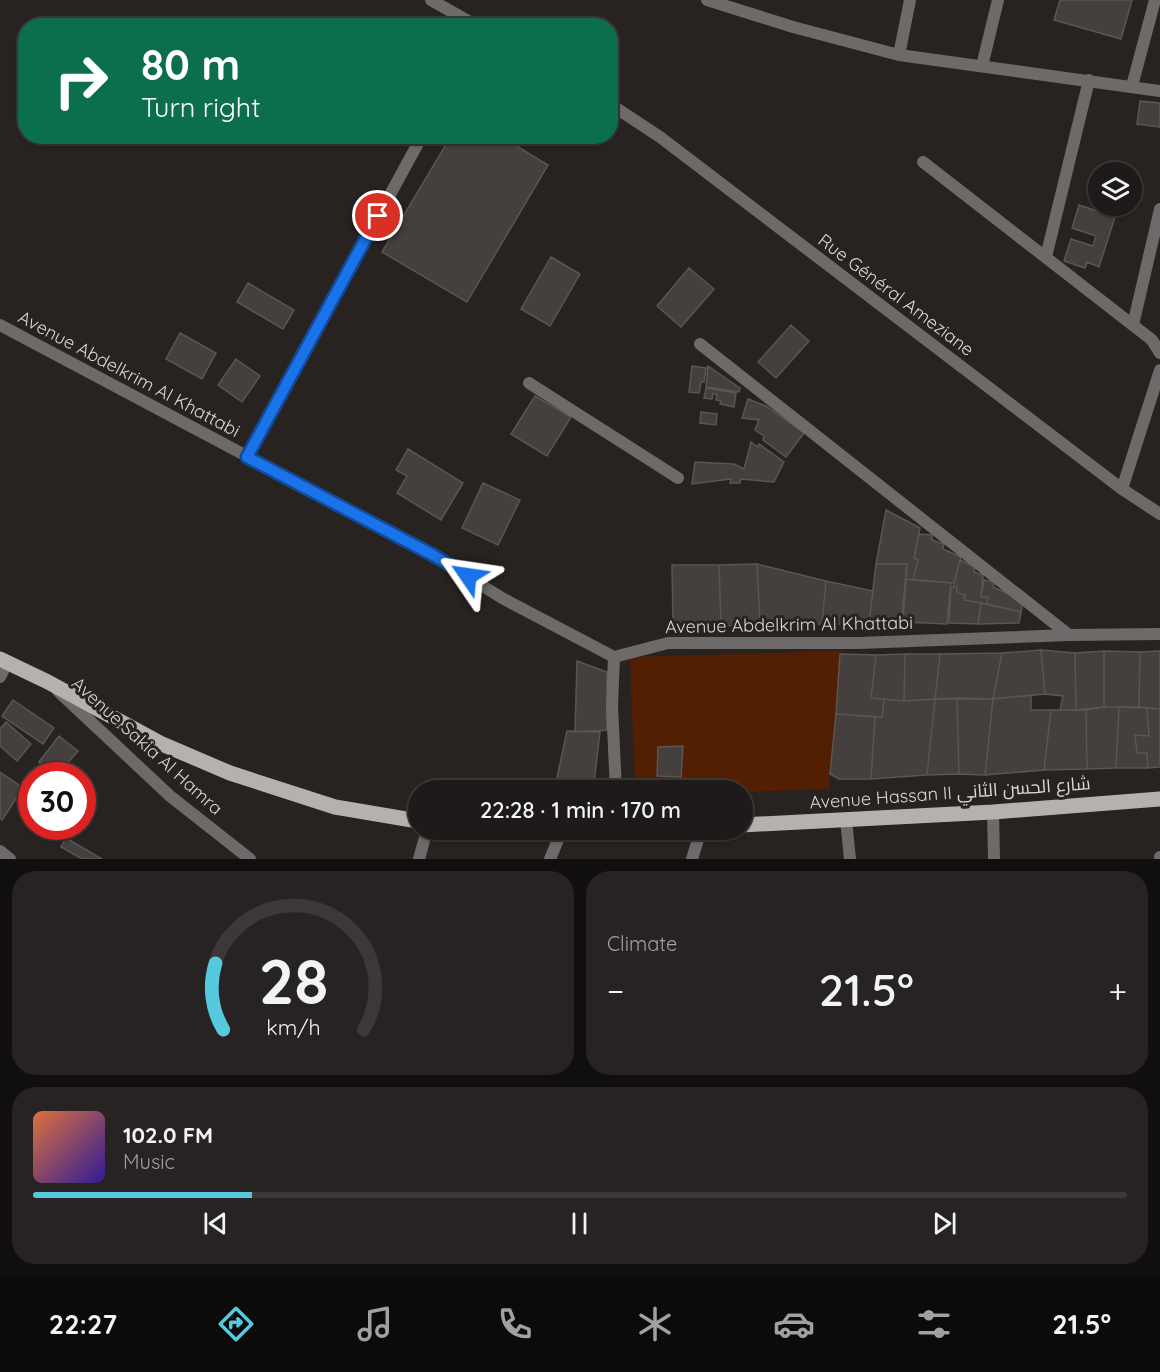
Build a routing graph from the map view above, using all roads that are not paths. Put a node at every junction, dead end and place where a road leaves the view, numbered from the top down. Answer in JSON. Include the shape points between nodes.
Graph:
{"nodes":[{"id":1,"x":431,"y":0,"type":"edge"},
{"id":2,"x":707,"y":0,"type":"edge"},
{"id":3,"x":910,"y":0,"type":"edge"},
{"id":4,"x":998,"y":0,"type":"edge"},
{"id":5,"x":1155,"y":0,"type":"edge"},
{"id":6,"x":451,"y":5,"type":"edge"},
{"id":7,"x":467,"y":18,"type":"edge"},
{"id":8,"x":899,"y":55,"type":"junction"},
{"id":9,"x":982,"y":66,"type":"junction"},
{"id":10,"x":1089,"y":80,"type":"junction"},
{"id":11,"x":1132,"y":86,"type":"junction"},
{"id":12,"x":1160,"y":91,"type":"edge"},
{"id":13,"x":618,"y":109,"type":"edge"},
{"id":14,"x":418,"y":144,"type":"edge"},
{"id":15,"x":923,"y":162,"type":"dead end"},
{"id":16,"x":1160,"y":209,"type":"edge"},
{"id":17,"x":1046,"y":257,"type":"junction"},
{"id":18,"x":0,"y":325,"type":"edge"},
{"id":19,"x":1133,"y":325,"type":"junction"},
{"id":20,"x":700,"y":344,"type":"dead end"},
{"id":21,"x":1160,"y":353,"type":"edge"},
{"id":22,"x":1160,"y":370,"type":"edge"},
{"id":23,"x":529,"y":383,"type":"dead end"},
{"id":24,"x":247,"y":457,"type":"junction"},
{"id":25,"x":678,"y":478,"type":"dead end"},
{"id":26,"x":1122,"y":489,"type":"junction"},
{"id":27,"x":1160,"y":514,"type":"edge"},
{"id":28,"x":1069,"y":634,"type":"junction"},
{"id":29,"x":1160,"y":634,"type":"edge"},
{"id":30,"x":614,"y":657,"type":"junction"},
{"id":31,"x":4,"y":661,"type":"edge"},
{"id":32,"x":0,"y":677,"type":"edge"},
{"id":33,"x":48,"y":682,"type":"junction"},
{"id":34,"x":616,"y":780,"type":"edge"},
{"id":35,"x":1160,"y":799,"type":"edge"},
{"id":36,"x":993,"y":812,"type":"junction"},
{"id":37,"x":408,"y":819,"type":"edge"},
{"id":38,"x":846,"y":820,"type":"junction"},
{"id":39,"x":753,"y":824,"type":"edge"},
{"id":40,"x":424,"y":840,"type":"edge"},
{"id":41,"x":558,"y":840,"type":"edge"},
{"id":42,"x":698,"y":840,"type":"edge"},
{"id":43,"x":0,"y":852,"type":"edge"},
{"id":44,"x":10,"y":859,"type":"edge"},
{"id":45,"x":250,"y":859,"type":"edge"},
{"id":46,"x":419,"y":859,"type":"edge"},
{"id":47,"x":550,"y":859,"type":"edge"},
{"id":48,"x":692,"y":859,"type":"edge"},
{"id":49,"x":850,"y":859,"type":"edge"},
{"id":50,"x":994,"y":859,"type":"edge"}],
"edges":[{"from":1,"to":6,"type":"street"},
{"from":2,"to":8,"type":"street"},
{"from":3,"to":8,"type":"street"},
{"from":4,"to":9,"type":"street"},
{"from":5,"to":11,"type":"street"},
{"from":6,"to":7,"type":"street"},
{"from":8,"to":9,"type":"street"},
{"from":9,"to":10,"type":"street"},
{"from":10,"to":11,"type":"street"},
{"from":10,"to":17,"type":"street"},
{"from":11,"to":12,"type":"street"},
{"from":13,"to":26,"type":"street","name":"Rue Général Ameziane","via":[[660,137]]},
{"from":14,"to":24,"type":"street"},
{"from":15,"to":17,"type":"street"},
{"from":16,"to":19,"type":"street"},
{"from":17,"to":19,"type":"street"},
{"from":18,"to":24,"type":"street","name":"Avenue Abdelkrim Al Khattabi"},
{"from":19,"to":21,"type":"street","via":[[1152,340]]},
{"from":20,"to":28,"type":"street"},
{"from":22,"to":26,"type":"street"},
{"from":23,"to":25,"type":"street"},
{"from":24,"to":30,"type":"street","name":"Avenue Abdelkrim Al Khattabi"},
{"from":26,"to":27,"type":"street","name":"Rue Général Ameziane"},
{"from":28,"to":29,"type":"street","name":"Avenue Abdelkrim Al Khattabi"},
{"from":28,"to":30,"type":"street","name":"Avenue Abdelkrim Al Khattabi","via":[[859,643],[668,643]]},
{"from":30,"to":34,"type":"street"},
{"from":31,"to":32,"type":"street"},
{"from":31,"to":33,"type":"main road"},
{"from":33,"to":37,"type":"main road","via":[[162,744],[230,773],[335,807]]},
{"from":33,"to":45,"type":"street","name":"Avenue Sakia Al Hamra","via":[[170,796]]},
{"from":35,"to":36,"type":"main road","name":"Avenue Hassan II شارع الحسن الثاني"},
{"from":36,"to":38,"type":"main road","name":"Avenue Hassan II شارع الحسن الثاني"},
{"from":36,"to":50,"type":"street"},
{"from":38,"to":39,"type":"main road","name":"Avenue Hassan II شارع الحسن الثاني"},
{"from":38,"to":49,"type":"street"},
{"from":40,"to":46,"type":"street"},
{"from":41,"to":47,"type":"street"},
{"from":42,"to":48,"type":"street"},
{"from":43,"to":44,"type":"street"}]}
